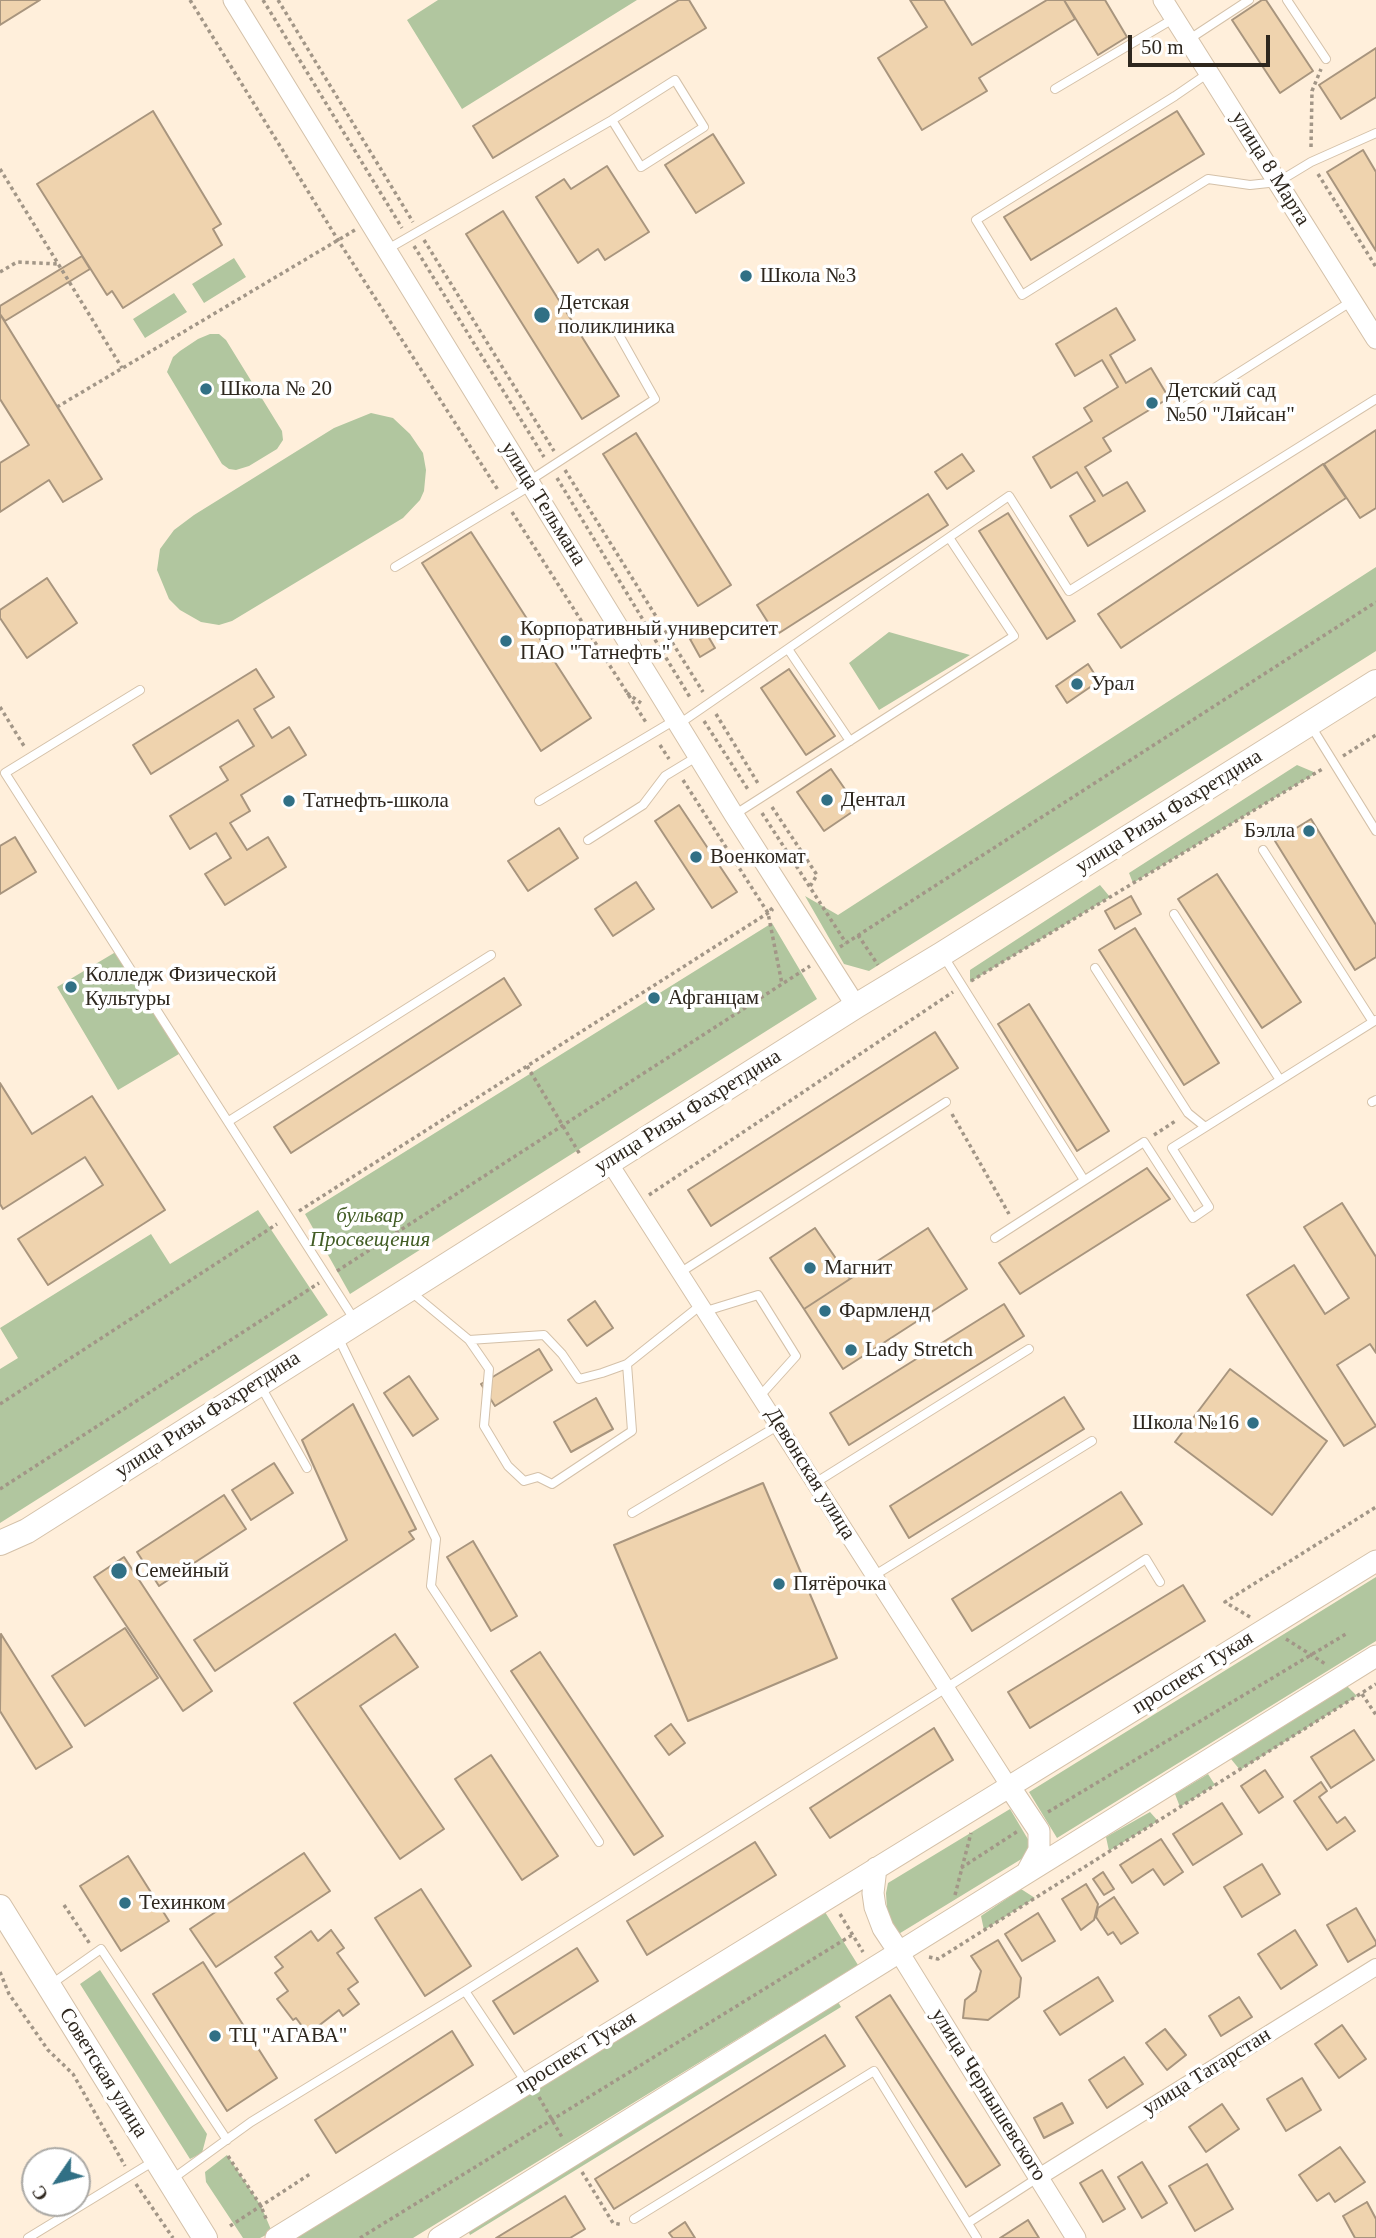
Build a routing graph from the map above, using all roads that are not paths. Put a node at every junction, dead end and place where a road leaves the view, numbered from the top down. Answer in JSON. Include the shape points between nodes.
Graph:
{"nodes":[{"id":1,"x":233,"y":0,"type":"edge"},
{"id":2,"x":1163,"y":0,"type":"edge"},
{"id":3,"x":1249,"y":0,"type":"edge"},
{"id":4,"x":1287,"y":0,"type":"edge"},
{"id":5,"x":1175,"y":19,"type":"junction"},
{"id":6,"x":1188,"y":40,"type":"junction"},
{"id":7,"x":1326,"y":59,"type":"road end"},
{"id":8,"x":1209,"y":72,"type":"junction"},
{"id":9,"x":1055,"y":89,"type":"dead end"},
{"id":10,"x":612,"y":120,"type":"junction"},
{"id":11,"x":1376,"y":133,"type":"edge"},
{"id":12,"x":1278,"y":182,"type":"junction"},
{"id":13,"x":386,"y":250,"type":"junction"},
{"id":14,"x":1352,"y":301,"type":"junction"},
{"id":15,"x":618,"y":335,"type":"dead end"},
{"id":16,"x":1376,"y":339,"type":"edge"},
{"id":17,"x":1376,"y":399,"type":"edge"},
{"id":18,"x":1172,"y":415,"type":"dead end"},
{"id":19,"x":530,"y":483,"type":"junction"},
{"id":20,"x":950,"y":539,"type":"junction"},
{"id":21,"x":395,"y":567,"type":"dead end"},
{"id":22,"x":789,"y":649,"type":"junction"},
{"id":23,"x":1376,"y":682,"type":"edge"},
{"id":24,"x":141,"y":690,"type":"dead end"},
{"id":25,"x":677,"y":722,"type":"junction"},
{"id":26,"x":1309,"y":724,"type":"junction"},
{"id":27,"x":850,"y":741,"type":"junction"},
{"id":28,"x":698,"y":756,"type":"junction"},
{"id":29,"x":539,"y":801,"type":"dead end"},
{"id":30,"x":734,"y":815,"type":"junction"},
{"id":31,"x":1375,"y":828,"type":"edge"},
{"id":32,"x":588,"y":840,"type":"dead end"},
{"id":33,"x":1263,"y":850,"type":"dead end"},
{"id":34,"x":1174,"y":914,"type":"dead end"},
{"id":35,"x":942,"y":954,"type":"junction"},
{"id":36,"x":491,"y":955,"type":"dead end"},
{"id":37,"x":1096,"y":968,"type":"dead end"},
{"id":38,"x":856,"y":1006,"type":"junction"},
{"id":39,"x":1374,"y":1021,"type":"edge"},
{"id":40,"x":1280,"y":1080,"type":"junction"},
{"id":41,"x":946,"y":1102,"type":"road end"},
{"id":42,"x":229,"y":1121,"type":"junction"},
{"id":43,"x":1204,"y":1126,"type":"junction"},
{"id":44,"x":609,"y":1162,"type":"junction"},
{"id":45,"x":1084,"y":1180,"type":"junction"},
{"id":46,"x":995,"y":1238,"type":"dead end"},
{"id":47,"x":681,"y":1272,"type":"junction"},
{"id":48,"x":408,"y":1289,"type":"junction"},
{"id":49,"x":704,"y":1308,"type":"junction"},
{"id":50,"x":346,"y":1328,"type":"junction"},
{"id":51,"x":469,"y":1340,"type":"junction"},
{"id":52,"x":1029,"y":1349,"type":"dead end"},
{"id":53,"x":627,"y":1364,"type":"junction"},
{"id":54,"x":259,"y":1383,"type":"junction"},
{"id":55,"x":760,"y":1396,"type":"junction"},
{"id":56,"x":779,"y":1425,"type":"junction"},
{"id":57,"x":1092,"y":1441,"type":"dead end"},
{"id":58,"x":307,"y":1468,"type":"dead end"},
{"id":59,"x":816,"y":1483,"type":"junction"},
{"id":60,"x":632,"y":1513,"type":"dead end"},
{"id":61,"x":27,"y":1531,"type":"junction"},
{"id":62,"x":0,"y":1544,"type":"edge"},
{"id":63,"x":0,"y":1549,"type":"edge"},
{"id":64,"x":1376,"y":1561,"type":"edge"},
{"id":65,"x":875,"y":1575,"type":"junction"},
{"id":66,"x":1160,"y":1582,"type":"dead end"},
{"id":67,"x":1376,"y":1657,"type":"edge"},
{"id":68,"x":946,"y":1688,"type":"junction"},
{"id":69,"x":1009,"y":1786,"type":"junction"},
{"id":70,"x":599,"y":1842,"type":"dead end"},
{"id":71,"x":876,"y":1868,"type":"junction"},
{"id":72,"x":1027,"y":1872,"type":"junction"},
{"id":73,"x":0,"y":1907,"type":"edge"},
{"id":74,"x":900,"y":1952,"type":"junction"},
{"id":75,"x":1376,"y":1967,"type":"edge"},
{"id":76,"x":48,"y":1985,"type":"junction"},
{"id":77,"x":465,"y":1991,"type":"junction"},
{"id":78,"x":531,"y":2087,"type":"junction"},
{"id":79,"x":227,"y":2140,"type":"junction"},
{"id":80,"x":157,"y":2159,"type":"junction"},
{"id":81,"x":1039,"y":2177,"type":"junction"},
{"id":82,"x":170,"y":2181,"type":"junction"},
{"id":83,"x":634,"y":2219,"type":"road end"},
{"id":84,"x":968,"y":2224,"type":"junction"},
{"id":85,"x":28,"y":2238,"type":"edge"},
{"id":86,"x":205,"y":2238,"type":"edge"},
{"id":87,"x":276,"y":2238,"type":"edge"},
{"id":88,"x":439,"y":2238,"type":"edge"},
{"id":89,"x":977,"y":2238,"type":"edge"},
{"id":90,"x":1076,"y":2238,"type":"edge"}],
"edges":[{"from":1,"to":13,"type":"street","name":"улица Тельмана"},
{"from":2,"to":5,"type":"street","name":"улица 8 Марта"},
{"from":3,"to":6,"type":"lane"},
{"from":4,"to":7,"type":"lane"},
{"from":5,"to":6,"type":"street","name":"улица 8 Марта"},
{"from":5,"to":9,"type":"lane"},
{"from":6,"to":8,"type":"street","name":"улица 8 Марта"},
{"from":8,"to":12,"type":"street","name":"улица 8 Марта"},
{"from":8,"to":12,"type":"lane","via":[[975,220],[1022,295],[1209,179],[1250,185]]},
{"from":10,"to":10,"type":"lane","via":[[675,80],[704,127],[641,167]]},
{"from":10,"to":13,"type":"lane"},
{"from":11,"to":12,"type":"lane"},
{"from":12,"to":14,"type":"street","name":"улица 8 Марта"},
{"from":13,"to":19,"type":"street","name":"улица Тельмана"},
{"from":14,"to":16,"type":"street","name":"улица 8 Марта"},
{"from":14,"to":18,"type":"lane"},
{"from":15,"to":19,"type":"lane","via":[[655,399]]},
{"from":17,"to":20,"type":"lane","via":[[1069,592],[1009,496]]},
{"from":19,"to":21,"type":"lane"},
{"from":19,"to":25,"type":"street","name":"улица Тельмана"},
{"from":20,"to":22,"type":"lane"},
{"from":20,"to":27,"type":"lane","via":[[1014,636]]},
{"from":22,"to":25,"type":"lane"},
{"from":22,"to":27,"type":"lane"},
{"from":23,"to":26,"type":"main road","name":"улица Ризы Фахретдина"},
{"from":24,"to":42,"type":"lane","via":[[5,773]]},
{"from":25,"to":28,"type":"street","name":"улица Тельмана"},
{"from":25,"to":29,"type":"lane"},
{"from":26,"to":31,"type":"lane"},
{"from":26,"to":35,"type":"main road","name":"улица Ризы Фахретдина"},
{"from":27,"to":30,"type":"lane"},
{"from":28,"to":30,"type":"street","name":"улица Тельмана"},
{"from":28,"to":32,"type":"lane","via":[[665,776],[643,805]]},
{"from":30,"to":38,"type":"street","name":"улица Тельмана"},
{"from":33,"to":39,"type":"lane"},
{"from":34,"to":40,"type":"lane"},
{"from":35,"to":38,"type":"main road","name":"улица Ризы Фахретдина"},
{"from":35,"to":45,"type":"lane"},
{"from":36,"to":42,"type":"lane"},
{"from":37,"to":43,"type":"lane","via":[[1188,1113]]},
{"from":38,"to":44,"type":"main road","name":"улица Ризы Фахретдина"},
{"from":39,"to":40,"type":"lane"},
{"from":40,"to":43,"type":"lane"},
{"from":41,"to":47,"type":"lane"},
{"from":42,"to":50,"type":"lane","via":[[328,1277]]},
{"from":43,"to":45,"type":"lane","via":[[1172,1148],[1209,1207],[1193,1217],[1144,1142]]},
{"from":44,"to":47,"type":"street","name":"Девонская улица"},
{"from":44,"to":48,"type":"main road","name":"улица Ризы Фахретдина"},
{"from":45,"to":46,"type":"lane"},
{"from":47,"to":49,"type":"street","name":"Девонская улица"},
{"from":48,"to":50,"type":"main road","name":"улица Ризы Фахретдина"},
{"from":48,"to":51,"type":"lane"},
{"from":49,"to":53,"type":"lane"},
{"from":49,"to":55,"type":"street","name":"Девонская улица"},
{"from":49,"to":55,"type":"lane","via":[[758,1295],[796,1356]]},
{"from":50,"to":54,"type":"main road","name":"улица Ризы Фахретдина"},
{"from":50,"to":70,"type":"lane","via":[[436,1539],[431,1586]]},
{"from":51,"to":53,"type":"lane","via":[[544,1335],[579,1379]]},
{"from":51,"to":53,"type":"lane","via":[[489,1369],[482,1422],[508,1466],[524,1481],[538,1477],[552,1484],[632,1431]]},
{"from":52,"to":59,"type":"lane"},
{"from":54,"to":58,"type":"lane"},
{"from":54,"to":61,"type":"main road","name":"улица Ризы Фахретдина"},
{"from":55,"to":56,"type":"street","name":"Девонская улица"},
{"from":56,"to":59,"type":"street","name":"Девонская улица"},
{"from":56,"to":60,"type":"lane"},
{"from":57,"to":65,"type":"lane"},
{"from":59,"to":65,"type":"street","name":"Девонская улица"},
{"from":61,"to":62,"type":"main road","name":"улица Ризы Фахретдина"},
{"from":61,"to":63,"type":"main road"},
{"from":64,"to":69,"type":"main road","name":"проспект Тукая"},
{"from":65,"to":68,"type":"street","name":"Девонская улица"},
{"from":66,"to":68,"type":"lane","via":[[1146,1559]]},
{"from":67,"to":72,"type":"main road"},
{"from":68,"to":69,"type":"street","name":"Девонская улица"},
{"from":68,"to":77,"type":"lane"},
{"from":69,"to":71,"type":"main road","name":"проспект Тукая"},
{"from":69,"to":72,"type":"main road","via":[[1040,1831],[1039,1850]]},
{"from":71,"to":74,"type":"main road","via":[[874,1907]]},
{"from":71,"to":78,"type":"main road","name":"проспект Тукая"},
{"from":72,"to":74,"type":"main road"},
{"from":73,"to":76,"type":"main road","name":"Советская улица"},
{"from":74,"to":81,"type":"street","name":"улица Чернышевского"},
{"from":74,"to":88,"type":"main road"},
{"from":75,"to":81,"type":"street","name":"улица Татарстан"},
{"from":76,"to":79,"type":"lane","via":[[101,1949]]},
{"from":76,"to":80,"type":"main road","name":"Советская улица"},
{"from":77,"to":78,"type":"lane"},
{"from":77,"to":79,"type":"lane"},
{"from":78,"to":87,"type":"main road","name":"проспект Тукая"},
{"from":79,"to":82,"type":"lane"},
{"from":80,"to":82,"type":"main road","name":"Советская улица"},
{"from":80,"to":85,"type":"lane"},
{"from":81,"to":84,"type":"lane"},
{"from":81,"to":90,"type":"street","name":"улица Чернышевского"},
{"from":82,"to":86,"type":"main road","name":"Советская улица"},
{"from":83,"to":84,"type":"lane","via":[[874,2071]]},
{"from":84,"to":89,"type":"lane"}]}
